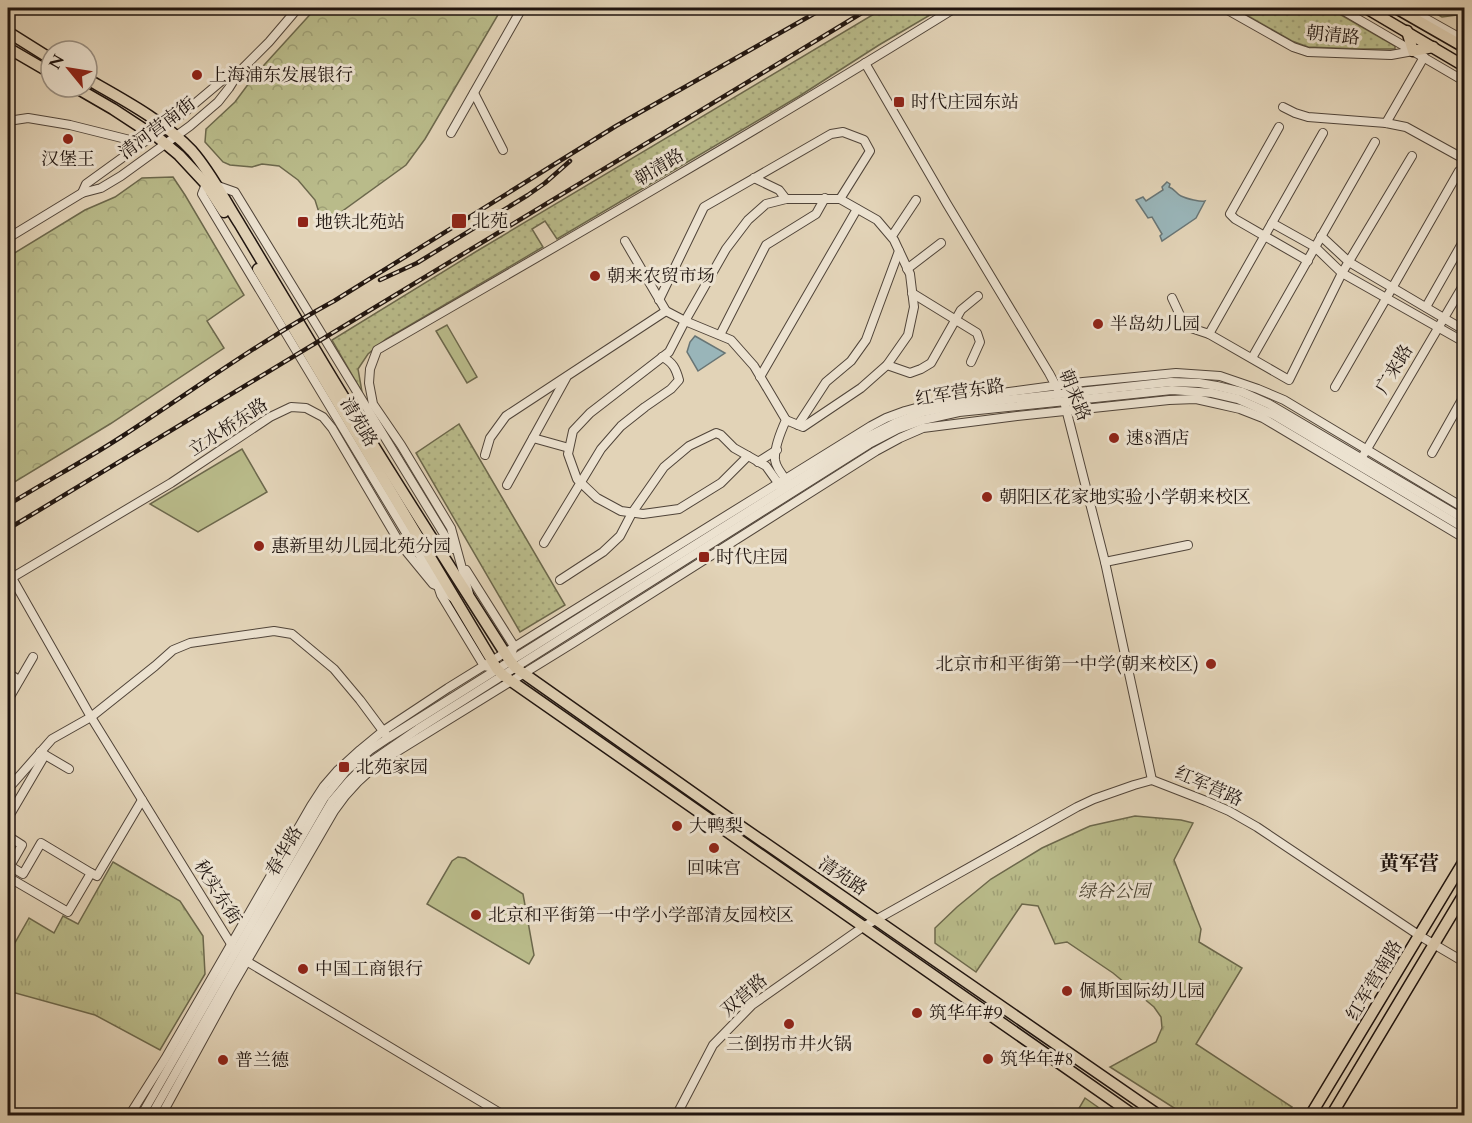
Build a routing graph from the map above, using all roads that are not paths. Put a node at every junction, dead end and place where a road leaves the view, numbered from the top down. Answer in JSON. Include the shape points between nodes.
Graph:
{"nodes":[{"id":1,"x":298,"y":8,"type":"edge"},
{"id":2,"x":522,"y":8,"type":"edge"},
{"id":3,"x":955,"y":8,"type":"edge"},
{"id":4,"x":1224,"y":8,"type":"edge"},
{"id":5,"x":1339,"y":8,"type":"edge"},
{"id":6,"x":1366,"y":8,"type":"edge"},
{"id":7,"x":1396,"y":8,"type":"edge"},
{"id":8,"x":1407,"y":8,"type":"edge"},
{"id":9,"x":1407,"y":31,"type":"junction"},
{"id":10,"x":8,"y":32,"type":"edge"},
{"id":11,"x":1464,"y":40,"type":"edge"},
{"id":12,"x":1433,"y":47,"type":"junction"},
{"id":13,"x":1464,"y":47,"type":"edge"},
{"id":14,"x":8,"y":48,"type":"edge"},
{"id":15,"x":39,"y":51,"type":"edge"},
{"id":16,"x":1413,"y":51,"type":"junction"},
{"id":17,"x":1424,"y":57,"type":"junction"},
{"id":18,"x":865,"y":63,"type":"junction"},
{"id":19,"x":39,"y":66,"type":"edge"},
{"id":20,"x":1464,"y":66,"type":"edge"},
{"id":21,"x":239,"y":72,"type":"junction"},
{"id":22,"x":1464,"y":81,"type":"edge"},
{"id":23,"x":99,"y":86,"type":"edge"},
{"id":24,"x":474,"y":93,"type":"junction"},
{"id":25,"x":95,"y":99,"type":"edge"},
{"id":26,"x":1283,"y":107,"type":"dead end"},
{"id":27,"x":8,"y":121,"type":"edge"},
{"id":28,"x":1386,"y":123,"type":"junction"},
{"id":29,"x":1279,"y":126,"type":"dead end"},
{"id":30,"x":165,"y":127,"type":"junction"},
{"id":31,"x":1323,"y":133,"type":"dead end"},
{"id":32,"x":451,"y":134,"type":"dead end"},
{"id":33,"x":155,"y":135,"type":"junction"},
{"id":34,"x":176,"y":137,"type":"junction"},
{"id":35,"x":130,"y":140,"type":"dead end"},
{"id":36,"x":1375,"y":142,"type":"dead end"},
{"id":37,"x":166,"y":144,"type":"junction"},
{"id":38,"x":503,"y":150,"type":"dead end"},
{"id":39,"x":1412,"y":156,"type":"dead end"},
{"id":40,"x":1464,"y":159,"type":"edge"},
{"id":41,"x":1459,"y":171,"type":"dead end"},
{"id":42,"x":754,"y":178,"type":"junction"},
{"id":43,"x":206,"y":184,"type":"junction"},
{"id":44,"x":218,"y":186,"type":"junction"},
{"id":45,"x":82,"y":194,"type":"junction"},
{"id":46,"x":825,"y":198,"type":"junction"},
{"id":47,"x":786,"y":199,"type":"junction"},
{"id":48,"x":840,"y":199,"type":"junction"},
{"id":49,"x":916,"y":200,"type":"dead end"},
{"id":50,"x":857,"y":208,"type":"junction"},
{"id":51,"x":1272,"y":223,"type":"junction"},
{"id":52,"x":892,"y":236,"type":"junction"},
{"id":53,"x":1265,"y":236,"type":"junction"},
{"id":54,"x":1322,"y":236,"type":"junction"},
{"id":55,"x":8,"y":238,"type":"edge"},
{"id":56,"x":1464,"y":240,"type":"edge"},
{"id":57,"x":624,"y":241,"type":"dead end"},
{"id":58,"x":941,"y":243,"type":"dead end"},
{"id":59,"x":1316,"y":247,"type":"junction"},
{"id":60,"x":899,"y":251,"type":"junction"},
{"id":61,"x":1308,"y":261,"type":"junction"},
{"id":62,"x":1349,"y":262,"type":"junction"},
{"id":63,"x":907,"y":269,"type":"junction"},
{"id":64,"x":1342,"y":273,"type":"junction"},
{"id":65,"x":1464,"y":284,"type":"edge"},
{"id":66,"x":1393,"y":288,"type":"junction"},
{"id":67,"x":912,"y":293,"type":"junction"},
{"id":68,"x":978,"y":296,"type":"dead end"},
{"id":69,"x":1388,"y":297,"type":"junction"},
{"id":70,"x":1172,"y":298,"type":"dead end"},
{"id":71,"x":659,"y":300,"type":"junction"},
{"id":72,"x":1426,"y":307,"type":"junction"},
{"id":73,"x":666,"y":311,"type":"junction"},
{"id":74,"x":1444,"y":318,"type":"junction"},
{"id":75,"x":955,"y":320,"type":"junction"},
{"id":76,"x":685,"y":321,"type":"junction"},
{"id":77,"x":1439,"y":327,"type":"junction"},
{"id":78,"x":1464,"y":330,"type":"edge"},
{"id":79,"x":1209,"y":334,"type":"junction"},
{"id":80,"x":720,"y":335,"type":"junction"},
{"id":81,"x":1464,"y":342,"type":"edge"},
{"id":82,"x":662,"y":357,"type":"junction"},
{"id":83,"x":1252,"y":358,"type":"junction"},
{"id":84,"x":971,"y":362,"type":"dead end"},
{"id":85,"x":887,"y":365,"type":"junction"},
{"id":86,"x":567,"y":376,"type":"junction"},
{"id":87,"x":760,"y":377,"type":"junction"},
{"id":88,"x":1335,"y":387,"type":"dead end"},
{"id":89,"x":1060,"y":394,"type":"junction"},
{"id":90,"x":1464,"y":396,"type":"edge"},
{"id":91,"x":1068,"y":410,"type":"junction"},
{"id":92,"x":786,"y":420,"type":"junction"},
{"id":93,"x":798,"y":425,"type":"junction"},
{"id":94,"x":533,"y":438,"type":"junction"},
{"id":95,"x":569,"y":448,"type":"junction"},
{"id":96,"x":1366,"y":449,"type":"junction"},
{"id":97,"x":777,"y":450,"type":"junction"},
{"id":98,"x":1432,"y":453,"type":"dead end"},
{"id":99,"x":485,"y":455,"type":"dead end"},
{"id":100,"x":748,"y":456,"type":"junction"},
{"id":101,"x":758,"y":462,"type":"junction"},
{"id":102,"x":1357,"y":465,"type":"junction"},
{"id":103,"x":581,"y":483,"type":"junction"},
{"id":104,"x":507,"y":485,"type":"dead end"},
{"id":105,"x":786,"y":488,"type":"junction"},
{"id":106,"x":797,"y":502,"type":"junction"},
{"id":107,"x":1464,"y":508,"type":"edge"},
{"id":108,"x":632,"y":513,"type":"junction"},
{"id":109,"x":1464,"y":519,"type":"edge"},
{"id":110,"x":1464,"y":528,"type":"edge"},
{"id":111,"x":1464,"y":538,"type":"edge"},
{"id":112,"x":544,"y":543,"type":"dead end"},
{"id":113,"x":1188,"y":545,"type":"dead end"},
{"id":114,"x":460,"y":561,"type":"junction"},
{"id":115,"x":1105,"y":562,"type":"junction"},
{"id":116,"x":10,"y":579,"type":"edge"},
{"id":117,"x":560,"y":580,"type":"dead end"},
{"id":118,"x":438,"y":586,"type":"junction"},
{"id":119,"x":457,"y":600,"type":"junction"},
{"id":120,"x":472,"y":603,"type":"junction"},
{"id":121,"x":33,"y":657,"type":"dead end"},
{"id":122,"x":513,"y":661,"type":"junction"},
{"id":123,"x":497,"y":670,"type":"junction"},
{"id":124,"x":8,"y":673,"type":"edge"},
{"id":125,"x":19,"y":680,"type":"junction"},
{"id":126,"x":8,"y":700,"type":"edge"},
{"id":127,"x":91,"y":717,"type":"junction"},
{"id":128,"x":386,"y":734,"type":"junction"},
{"id":129,"x":42,"y":753,"type":"junction"},
{"id":130,"x":69,"y":769,"type":"dead end"},
{"id":131,"x":1152,"y":780,"type":"junction"},
{"id":132,"x":8,"y":789,"type":"edge"},
{"id":133,"x":142,"y":800,"type":"junction"},
{"id":134,"x":8,"y":818,"type":"edge"},
{"id":135,"x":8,"y":836,"type":"edge"},
{"id":136,"x":1464,"y":861,"type":"edge"},
{"id":137,"x":91,"y":873,"type":"junction"},
{"id":138,"x":8,"y":877,"type":"edge"},
{"id":139,"x":1464,"y":894,"type":"edge"},
{"id":140,"x":1439,"y":904,"type":"junction"},
{"id":141,"x":1454,"y":912,"type":"junction"},
{"id":142,"x":878,"y":919,"type":"junction"},
{"id":143,"x":864,"y":927,"type":"junction"},
{"id":144,"x":1420,"y":936,"type":"junction"},
{"id":145,"x":231,"y":944,"type":"junction"},
{"id":146,"x":1434,"y":945,"type":"junction"},
{"id":147,"x":241,"y":958,"type":"junction"},
{"id":148,"x":1405,"y":961,"type":"junction"},
{"id":149,"x":1464,"y":962,"type":"edge"},
{"id":150,"x":1419,"y":970,"type":"junction"},
{"id":151,"x":129,"y":1116,"type":"edge"},
{"id":152,"x":141,"y":1116,"type":"edge"},
{"id":153,"x":151,"y":1116,"type":"edge"},
{"id":154,"x":161,"y":1116,"type":"edge"},
{"id":155,"x":505,"y":1116,"type":"edge"},
{"id":156,"x":676,"y":1116,"type":"edge"},
{"id":157,"x":1135,"y":1116,"type":"edge"},
{"id":158,"x":1160,"y":1116,"type":"edge"},
{"id":159,"x":1310,"y":1116,"type":"edge"},
{"id":160,"x":1331,"y":1116,"type":"edge"}],
"edges":[{"from":1,"to":21,"type":"street","name":"清河营南街"},
{"from":2,"to":24,"type":"street"},
{"from":3,"to":18,"type":"street","name":"朝清路"},
{"from":4,"to":16,"type":"street","name":"朝清路","via":[[1308,52],[1391,55]]},
{"from":5,"to":16,"type":"street"},
{"from":6,"to":9,"type":"main road"},
{"from":7,"to":13,"type":"main road"},
{"from":8,"to":11,"type":"street"},
{"from":9,"to":12,"type":"main road"},
{"from":9,"to":16,"type":"main road"},
{"from":10,"to":15,"type":"main road"},
{"from":12,"to":16,"type":"main road"},
{"from":12,"to":20,"type":"main road"},
{"from":14,"to":19,"type":"main road"},
{"from":16,"to":17,"type":"street"},
{"from":17,"to":22,"type":"street"},
{"from":17,"to":28,"type":"street"},
{"from":18,"to":89,"type":"street","name":"朝来路"},
{"from":18,"to":114,"type":"street","name":"朝清路","via":[[377,351],[370,369],[373,404],[451,528]]},
{"from":21,"to":30,"type":"street","name":"清河营南街","via":[[231,73]]},
{"from":21,"to":34,"type":"street","name":"清河营南街","via":[[218,102]]},
{"from":23,"to":30,"type":"main road","name":"清苑路"},
{"from":24,"to":32,"type":"street"},
{"from":24,"to":38,"type":"street"},
{"from":25,"to":33,"type":"main road","name":"清苑路"},
{"from":26,"to":28,"type":"street","via":[[1308,117]]},
{"from":27,"to":35,"type":"street","via":[[28,118],[70,124]]},
{"from":28,"to":40,"type":"street","via":[[1406,127]]},
{"from":29,"to":53,"type":"street","via":[[1230,214]]},
{"from":30,"to":33,"type":"street","name":"清河营南街"},
{"from":30,"to":34,"type":"main road","name":"清苑路"},
{"from":31,"to":51,"type":"street"},
{"from":33,"to":37,"type":"main road","name":"清苑路"},
{"from":33,"to":45,"type":"street","name":"清河营南街","via":[[86,184]]},
{"from":34,"to":37,"type":"street","name":"清河营南街"},
{"from":34,"to":44,"type":"main road","name":"清苑路"},
{"from":36,"to":54,"type":"street"},
{"from":37,"to":43,"type":"main road","name":"清苑路"},
{"from":37,"to":45,"type":"street","name":"清河营南街","via":[[101,188]]},
{"from":39,"to":62,"type":"street"},
{"from":41,"to":66,"type":"street"},
{"from":42,"to":47,"type":"street","via":[[779,190]]},
{"from":42,"to":48,"type":"street","via":[[831,134],[843,132],[864,140],[870,151]]},
{"from":42,"to":71,"type":"street","via":[[704,207]]},
{"from":43,"to":118,"type":"street","name":"清苑路","via":[[202,194]]},
{"from":43,"to":119,"type":"main road","name":"清苑路"},
{"from":44,"to":114,"type":"street","name":"清苑路","via":[[235,192]]},
{"from":44,"to":120,"type":"main road","name":"清苑路"},
{"from":45,"to":55,"type":"street","name":"清河营南街"},
{"from":46,"to":47,"type":"street"},
{"from":46,"to":48,"type":"street"},
{"from":46,"to":80,"type":"street","via":[[816,214],[766,245]]},
{"from":47,"to":76,"type":"street","via":[[766,204],[748,220],[726,249]]},
{"from":48,"to":50,"type":"street"},
{"from":49,"to":52,"type":"street"},
{"from":50,"to":52,"type":"street","via":[[877,220]]},
{"from":50,"to":87,"type":"street"},
{"from":51,"to":53,"type":"street"},
{"from":51,"to":59,"type":"street"},
{"from":52,"to":60,"type":"street"},
{"from":53,"to":61,"type":"street"},
{"from":53,"to":79,"type":"street"},
{"from":54,"to":59,"type":"street"},
{"from":54,"to":62,"type":"street"},
{"from":56,"to":72,"type":"street"},
{"from":57,"to":71,"type":"street"},
{"from":58,"to":63,"type":"street"},
{"from":59,"to":61,"type":"street"},
{"from":59,"to":64,"type":"street"},
{"from":60,"to":63,"type":"street"},
{"from":60,"to":93,"type":"street","via":[[866,340],[851,361],[826,382]]},
{"from":61,"to":83,"type":"street"},
{"from":62,"to":64,"type":"street"},
{"from":62,"to":66,"type":"street"},
{"from":63,"to":67,"type":"street"},
{"from":64,"to":69,"type":"street"},
{"from":64,"to":83,"type":"street","via":[[1289,380]]},
{"from":65,"to":74,"type":"street","name":"广来路"},
{"from":66,"to":69,"type":"street"},
{"from":66,"to":72,"type":"street"},
{"from":67,"to":75,"type":"street"},
{"from":67,"to":85,"type":"street","via":[[914,307],[908,335]]},
{"from":68,"to":75,"type":"street"},
{"from":69,"to":77,"type":"street"},
{"from":69,"to":88,"type":"street"},
{"from":70,"to":79,"type":"street","via":[[1185,326]]},
{"from":71,"to":73,"type":"street"},
{"from":72,"to":74,"type":"street"},
{"from":73,"to":76,"type":"street"},
{"from":73,"to":86,"type":"street"},
{"from":74,"to":77,"type":"street","name":"广来路"},
{"from":74,"to":78,"type":"street"},
{"from":75,"to":84,"type":"street","via":[[977,333],[980,342]]},
{"from":75,"to":85,"type":"street","via":[[931,363],[910,373]]},
{"from":76,"to":80,"type":"street"},
{"from":76,"to":82,"type":"street","via":[[669,352]]},
{"from":77,"to":81,"type":"street"},
{"from":77,"to":96,"type":"street","name":"广来路"},
{"from":79,"to":83,"type":"street"},
{"from":80,"to":87,"type":"street","via":[[731,340]]},
{"from":82,"to":95,"type":"street","via":[[590,413],[573,431]]},
{"from":82,"to":103,"type":"street","via":[[676,369],[679,380],[621,426],[601,449]]},
{"from":85,"to":93,"type":"street","via":[[861,388],[802,427]]},
{"from":86,"to":94,"type":"street"},
{"from":86,"to":99,"type":"street","via":[[506,416],[490,438]]},
{"from":87,"to":92,"type":"street"},
{"from":89,"to":91,"type":"street","name":"朝来路"},
{"from":89,"to":96,"type":"street","via":[[1176,373],[1220,376],[1284,400]]},
{"from":89,"to":102,"type":"street","name":"红军营东路","via":[[1171,382],[1217,386],[1269,404]]},
{"from":89,"to":105,"type":"street","name":"红军营东路","via":[[923,420],[898,429]]},
{"from":89,"to":105,"type":"street","via":[[941,401],[904,411],[871,426]]},
{"from":90,"to":98,"type":"street"},
{"from":91,"to":102,"type":"street","via":[[1196,399],[1251,413]]},
{"from":91,"to":106,"type":"street","via":[[922,428],[876,451]]},
{"from":91,"to":115,"type":"street","name":"朝来路"},
{"from":92,"to":93,"type":"street"},
{"from":92,"to":97,"type":"street"},
{"from":94,"to":95,"type":"street"},
{"from":94,"to":104,"type":"street"},
{"from":95,"to":103,"type":"street"},
{"from":96,"to":102,"type":"street","name":"广来路"},
{"from":96,"to":107,"type":"street"},
{"from":97,"to":101,"type":"street"},
{"from":97,"to":105,"type":"street","via":[[775,461]]},
{"from":100,"to":101,"type":"street"},
{"from":100,"to":108,"type":"street","via":[[721,483],[679,509]]},
{"from":100,"to":108,"type":"street","via":[[716,433],[689,446],[664,467]]},
{"from":101,"to":105,"type":"street"},
{"from":102,"to":109,"type":"street","name":"红军营东路"},
{"from":102,"to":110,"type":"street","name":"红军营东路"},
{"from":102,"to":111,"type":"street"},
{"from":103,"to":108,"type":"street","via":[[597,498]]},
{"from":103,"to":112,"type":"street"},
{"from":105,"to":106,"type":"street"},
{"from":105,"to":122,"type":"street","name":"红军营东路"},
{"from":105,"to":122,"type":"street","via":[[580,605]]},
{"from":106,"to":122,"type":"street","via":[[573,643]]},
{"from":108,"to":117,"type":"street","via":[[620,536],[603,552]]},
{"from":113,"to":115,"type":"street"},
{"from":114,"to":120,"type":"street"},
{"from":114,"to":122,"type":"street","name":"清苑路"},
{"from":115,"to":131,"type":"street","name":"朝来路"},
{"from":116,"to":118,"type":"street","name":"立水桥东路","via":[[291,407],[306,408],[323,417],[401,545]]},
{"from":116,"to":127,"type":"street","name":"秋实东街"},
{"from":118,"to":119,"type":"street"},
{"from":118,"to":123,"type":"street","name":"清苑路"},
{"from":119,"to":123,"type":"main road","name":"清苑路"},
{"from":120,"to":122,"type":"main road","name":"清苑路"},
{"from":121,"to":125,"type":"street"},
{"from":122,"to":123,"type":"street"},
{"from":122,"to":123,"type":"street","name":"春华路"},
{"from":122,"to":142,"type":"main road","name":"清苑路","via":[[723,814]]},
{"from":123,"to":128,"type":"street","name":"春华路"},
{"from":123,"to":128,"type":"street"},
{"from":123,"to":143,"type":"main road","name":"清苑路"},
{"from":123,"to":147,"type":"street","name":"春华路","via":[[349,781],[332,801]]},
{"from":124,"to":125,"type":"street"},
{"from":125,"to":126,"type":"street"},
{"from":127,"to":128,"type":"street","via":[[173,650],[190,643],[274,631],[292,634],[334,669]]},
{"from":127,"to":129,"type":"street","via":[[52,739]]},
{"from":127,"to":133,"type":"street","name":"秋实东街"},
{"from":128,"to":145,"type":"street","via":[[337,771],[324,786]]},
{"from":128,"to":147,"type":"street","name":"春华路","via":[[328,791]]},
{"from":129,"to":130,"type":"street"},
{"from":129,"to":132,"type":"street"},
{"from":129,"to":134,"type":"street"},
{"from":131,"to":142,"type":"street","name":"红军营路","via":[[1077,807]]},
{"from":131,"to":144,"type":"street","name":"红军营路","via":[[1229,811],[1257,827]]},
{"from":133,"to":137,"type":"street","via":[[98,876]]},
{"from":133,"to":145,"type":"street","name":"秋实东街"},
{"from":135,"to":137,"type":"street","via":[[22,845],[10,866],[23,874],[41,843]]},
{"from":136,"to":140,"type":"main road","name":"红军营南路"},
{"from":137,"to":138,"type":"street","via":[[68,912]]},
{"from":139,"to":141,"type":"main road","name":"红军营南路"},
{"from":140,"to":141,"type":"main road"},
{"from":140,"to":144,"type":"main road","name":"红军营南路"},
{"from":141,"to":146,"type":"main road","name":"红军营南路"},
{"from":142,"to":143,"type":"street","name":"红军营路"},
{"from":142,"to":158,"type":"main road","name":"清苑路"},
{"from":143,"to":156,"type":"street","name":"双营路","via":[[752,1005],[713,1045]]},
{"from":143,"to":157,"type":"main road","name":"清苑路"},
{"from":144,"to":146,"type":"street","name":"红军营路"},
{"from":144,"to":148,"type":"main road","name":"红军营南路"},
{"from":145,"to":147,"type":"street","name":"秋实东街"},
{"from":145,"to":151,"type":"street"},
{"from":146,"to":149,"type":"street","name":"红军营路"},
{"from":146,"to":150,"type":"main road","name":"红军营南路"},
{"from":147,"to":152,"type":"street","name":"春华路"},
{"from":147,"to":153,"type":"street","name":"春华路"},
{"from":147,"to":154,"type":"street"},
{"from":147,"to":155,"type":"street"},
{"from":148,"to":150,"type":"main road","via":[[1413,962]]},
{"from":148,"to":159,"type":"main road","name":"红军营南路"},
{"from":150,"to":160,"type":"main road","name":"红军营南路"}]}
